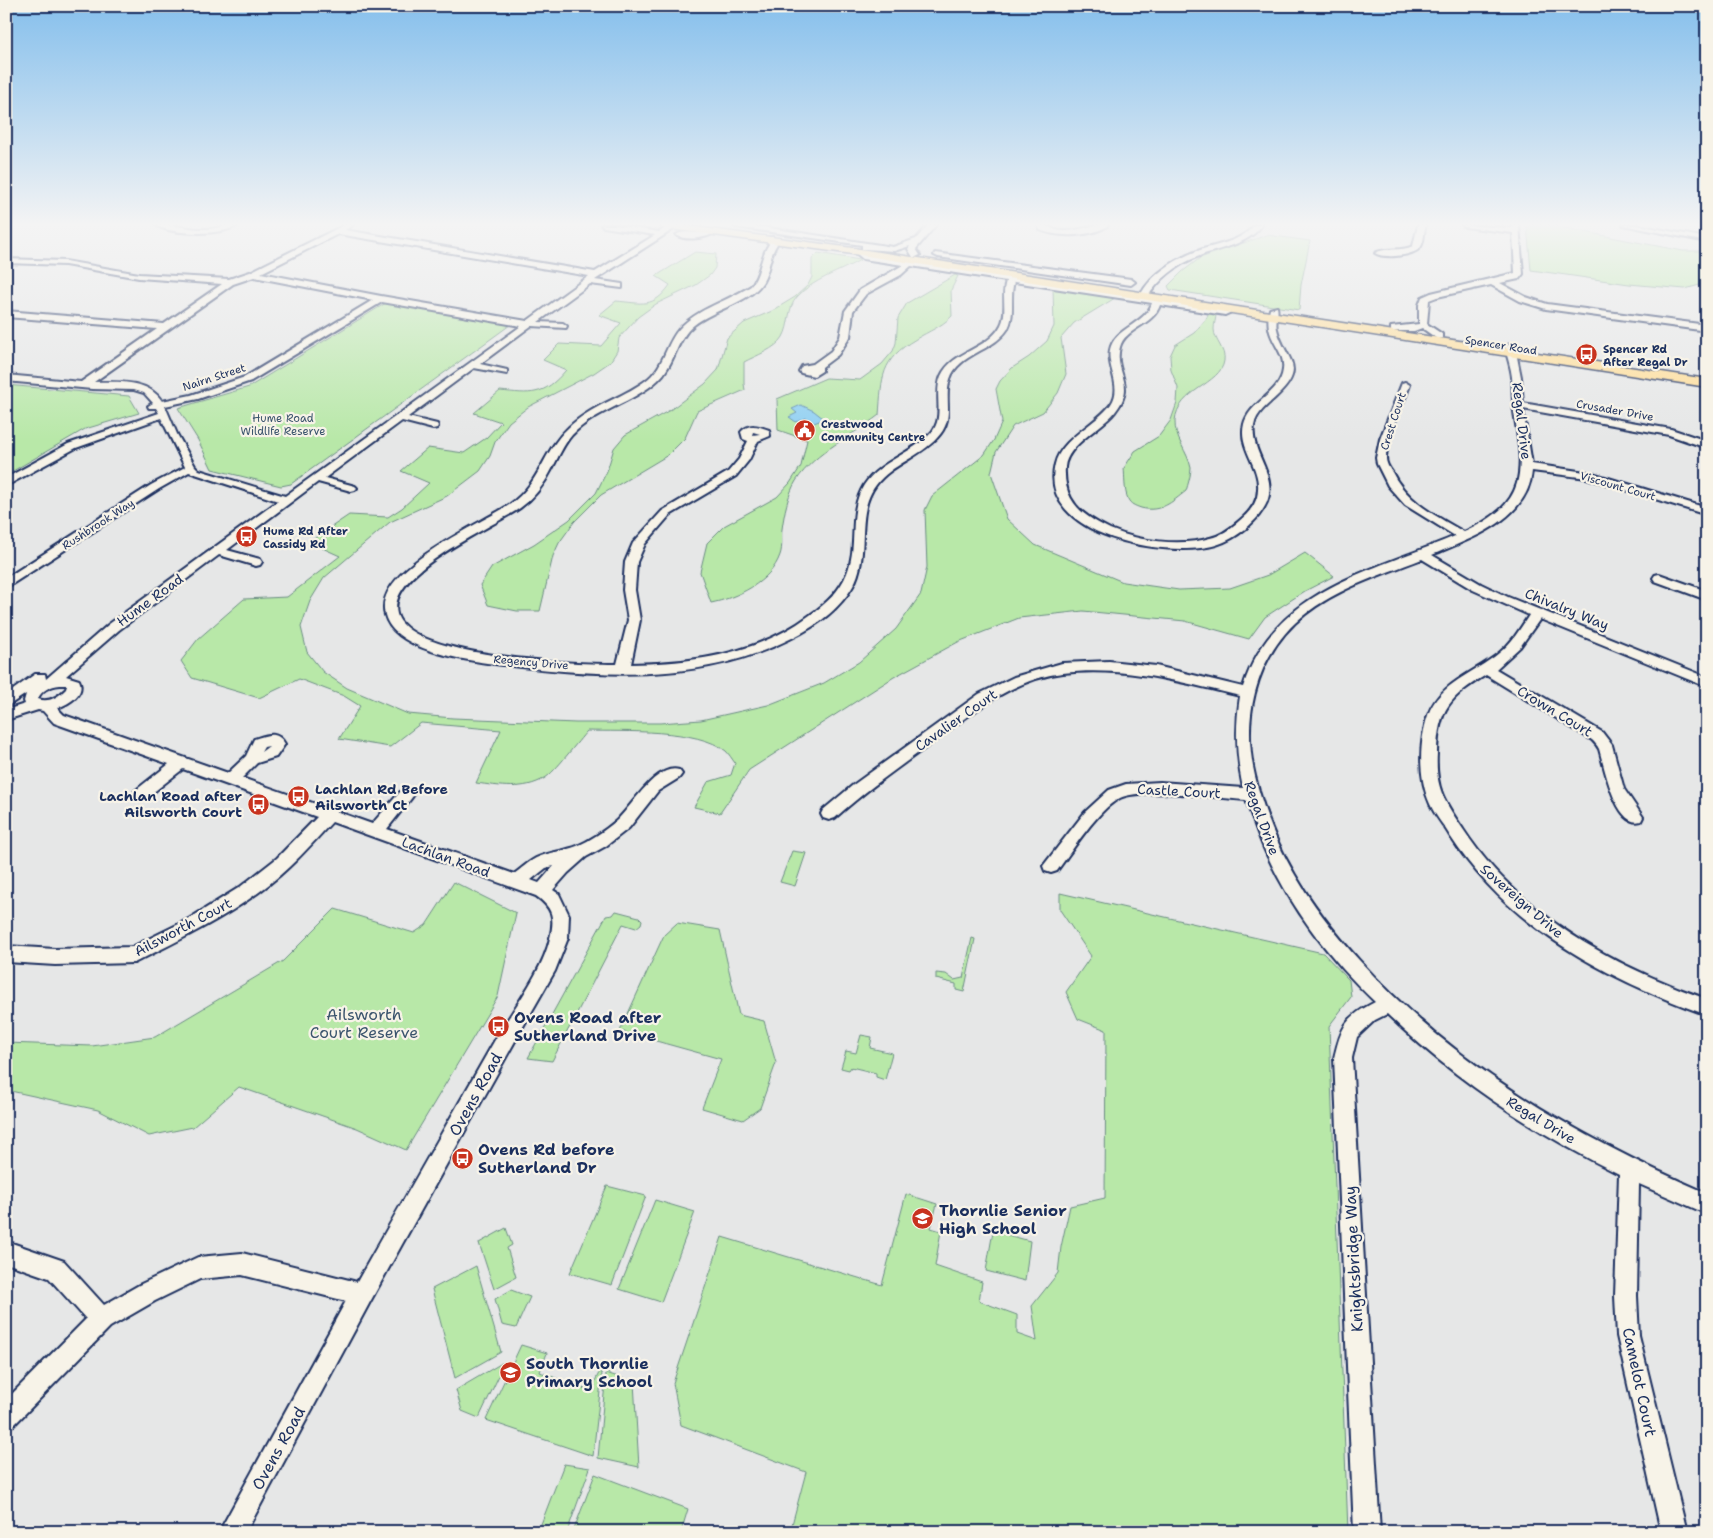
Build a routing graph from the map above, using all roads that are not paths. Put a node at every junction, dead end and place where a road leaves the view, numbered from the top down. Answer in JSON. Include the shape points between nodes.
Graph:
{"nodes":[{"id":1,"x":209,"y":297,"type":"edge"},
{"id":2,"x":370,"y":297,"type":"edge"},
{"id":3,"x":567,"y":297,"type":"edge"},
{"id":4,"x":738,"y":297,"type":"edge"},
{"id":5,"x":859,"y":297,"type":"edge"},
{"id":6,"x":1007,"y":297,"type":"edge"},
{"id":7,"x":1153,"y":297,"type":"edge"},
{"id":8,"x":1164,"y":297,"type":"edge"},
{"id":9,"x":1166,"y":297,"type":"edge"},
{"id":10,"x":1430,"y":297,"type":"edge"},
{"id":11,"x":1518,"y":297,"type":"edge"},
{"id":12,"x":381,"y":299,"type":"junction"},
{"id":13,"x":1273,"y":312,"type":"junction"},
{"id":14,"x":6,"y":314,"type":"edge"},
{"id":15,"x":1330,"y":318,"type":"junction"},
{"id":16,"x":531,"y":323,"type":"junction"},
{"id":17,"x":1423,"y":325,"type":"junction"},
{"id":18,"x":167,"y":326,"type":"junction"},
{"id":19,"x":564,"y":326,"type":"dead end"},
{"id":20,"x":1707,"y":328,"type":"edge"},
{"id":21,"x":1394,"y":329,"type":"junction"},
{"id":22,"x":1439,"y":336,"type":"junction"},
{"id":23,"x":1412,"y":338,"type":"junction"},
{"id":24,"x":1515,"y":351,"type":"junction"},
{"id":25,"x":1556,"y":354,"type":"junction"},
{"id":26,"x":473,"y":366,"type":"junction"},
{"id":27,"x":816,"y":367,"type":"dead end"},
{"id":28,"x":1604,"y":368,"type":"junction"},
{"id":29,"x":504,"y":372,"type":"dead end"},
{"id":30,"x":1707,"y":377,"type":"edge"},
{"id":31,"x":6,"y":378,"type":"edge"},
{"id":32,"x":1707,"y":383,"type":"edge"},
{"id":33,"x":83,"y":385,"type":"junction"},
{"id":34,"x":1405,"y":385,"type":"dead end"},
{"id":35,"x":1518,"y":405,"type":"junction"},
{"id":36,"x":157,"y":409,"type":"junction"},
{"id":37,"x":400,"y":418,"type":"junction"},
{"id":38,"x":433,"y":426,"type":"dead end"},
{"id":39,"x":754,"y":439,"type":"dead end"},
{"id":40,"x":1707,"y":445,"type":"edge"},
{"id":41,"x":1528,"y":467,"type":"junction"},
{"id":42,"x":190,"y":468,"type":"junction"},
{"id":43,"x":318,"y":479,"type":"junction"},
{"id":44,"x":6,"y":483,"type":"edge"},
{"id":45,"x":351,"y":488,"type":"dead end"},
{"id":46,"x":290,"y":498,"type":"junction"},
{"id":47,"x":1707,"y":512,"type":"edge"},
{"id":48,"x":1464,"y":537,"type":"junction"},
{"id":49,"x":218,"y":551,"type":"junction"},
{"id":50,"x":1422,"y":554,"type":"junction"},
{"id":51,"x":256,"y":562,"type":"dead end"},
{"id":52,"x":1659,"y":578,"type":"dead end"},
{"id":53,"x":6,"y":584,"type":"edge"},
{"id":54,"x":1707,"y":596,"type":"edge"},
{"id":55,"x":1537,"y":613,"type":"junction"},
{"id":56,"x":81,"y":655,"type":"junction"},
{"id":57,"x":623,"y":668,"type":"junction"},
{"id":58,"x":1486,"y":669,"type":"junction"},
{"id":59,"x":54,"y":681,"type":"junction"},
{"id":60,"x":1707,"y":682,"type":"edge"},
{"id":61,"x":70,"y":688,"type":"junction"},
{"id":62,"x":1247,"y":693,"type":"junction"},
{"id":63,"x":6,"y":702,"type":"edge"},
{"id":64,"x":38,"y":703,"type":"junction"},
{"id":65,"x":6,"y":710,"type":"edge"},
{"id":66,"x":6,"y":715,"type":"edge"},
{"id":67,"x":72,"y":723,"type":"junction"},
{"id":68,"x":253,"y":758,"type":"dead end"},
{"id":69,"x":181,"y":762,"type":"junction"},
{"id":70,"x":674,"y":774,"type":"dead end"},
{"id":71,"x":231,"y":780,"type":"junction"},
{"id":72,"x":141,"y":794,"type":"dead end"},
{"id":73,"x":1251,"y":794,"type":"junction"},
{"id":74,"x":405,"y":796,"type":"dead end"},
{"id":75,"x":829,"y":814,"type":"dead end"},
{"id":76,"x":328,"y":816,"type":"junction"},
{"id":77,"x":1635,"y":817,"type":"dead end"},
{"id":78,"x":376,"y":831,"type":"junction"},
{"id":79,"x":580,"y":852,"type":"junction"},
{"id":80,"x":1051,"y":866,"type":"dead end"},
{"id":81,"x":516,"y":882,"type":"junction"},
{"id":82,"x":542,"y":891,"type":"junction"},
{"id":83,"x":6,"y":954,"type":"edge"},
{"id":84,"x":1387,"y":1005,"type":"junction"},
{"id":85,"x":1707,"y":1007,"type":"edge"},
{"id":86,"x":1629,"y":1170,"type":"junction"},
{"id":87,"x":1707,"y":1204,"type":"edge"},
{"id":88,"x":6,"y":1252,"type":"edge"},
{"id":89,"x":362,"y":1294,"type":"junction"},
{"id":90,"x":102,"y":1319,"type":"junction"},
{"id":91,"x":6,"y":1417,"type":"edge"},
{"id":92,"x":232,"y":1532,"type":"edge"},
{"id":93,"x":1367,"y":1532,"type":"edge"},
{"id":94,"x":1674,"y":1532,"type":"edge"}],
"edges":[{"from":1,"to":18,"type":"street"},
{"from":2,"to":12,"type":"street"},
{"from":3,"to":16,"type":"street","name":"Hume Road"},
{"from":4,"to":57,"type":"street","name":"Regency Drive","via":[[692,322],[677,338],[660,374],[578,424],[558,445],[530,494],[496,518],[432,554],[402,581],[390,604],[390,615],[404,632],[456,654],[530,663]]},
{"from":5,"to":27,"type":"street","via":[[849,311],[841,345]]},
{"from":6,"to":57,"type":"street","name":"Regency Drive","via":[[1009,317],[1003,330],[949,370],[944,381],[944,411],[940,428],[885,469],[870,485],[859,511],[858,561],[837,600],[793,633],[753,651],[710,663]]},
{"from":7,"to":13,"type":"street","via":[[1152,315],[1124,334],[1118,342],[1114,360],[1122,392],[1112,411],[1076,438],[1060,465],[1060,488],[1067,505],[1098,528],[1146,544],[1177,546],[1214,542],[1240,527],[1262,501],[1265,484],[1248,436],[1249,421],[1255,408],[1284,382],[1288,368],[1271,326]]},
{"from":8,"to":13,"type":"main road","name":"Spencer Road"},
{"from":9,"to":13,"type":"main road","name":"Spencer Road"},
{"from":10,"to":17,"type":"street","via":[[1423,305]]},
{"from":11,"to":20,"type":"street","via":[[1546,306]]},
{"from":12,"to":16,"type":"street"},
{"from":12,"to":36,"type":"street","name":"Nairn Street","via":[[248,379]]},
{"from":13,"to":15,"type":"main road","name":"Spencer Road"},
{"from":13,"to":23,"type":"main road","name":"Spencer Road"},
{"from":14,"to":18,"type":"street"},
{"from":15,"to":21,"type":"main road","name":"Spencer Road"},
{"from":15,"to":23,"type":"main road","via":[[1325,319]]},
{"from":16,"to":19,"type":"street"},
{"from":16,"to":26,"type":"street","name":"Hume Road"},
{"from":17,"to":21,"type":"street"},
{"from":17,"to":22,"type":"street"},
{"from":18,"to":33,"type":"street"},
{"from":21,"to":22,"type":"main road","name":"Spencer Road"},
{"from":22,"to":24,"type":"main road","name":"Spencer Road"},
{"from":23,"to":24,"type":"main road","name":"Spencer Road"},
{"from":24,"to":25,"type":"main road","name":"Spencer Road"},
{"from":24,"to":28,"type":"main road","name":"Spencer Road"},
{"from":24,"to":35,"type":"street","name":"Regal Drive","via":[[1521,360],[1516,371]]},
{"from":25,"to":28,"type":"main road"},
{"from":25,"to":30,"type":"main road","name":"Spencer Road"},
{"from":26,"to":29,"type":"street"},
{"from":26,"to":37,"type":"street","name":"Hume Road"},
{"from":28,"to":32,"type":"main road","name":"Spencer Road"},
{"from":31,"to":33,"type":"street"},
{"from":33,"to":36,"type":"street","via":[[142,395]]},
{"from":34,"to":48,"type":"street","name":"Crest Court","via":[[1381,460],[1400,496]]},
{"from":35,"to":40,"type":"street","name":"Crusader Drive","via":[[1671,432]]},
{"from":35,"to":41,"type":"street","name":"Regal Drive"},
{"from":36,"to":42,"type":"street"},
{"from":36,"to":44,"type":"street","via":[[72,446]]},
{"from":37,"to":38,"type":"street"},
{"from":37,"to":43,"type":"street","name":"Hume Road"},
{"from":39,"to":57,"type":"street","via":[[744,460],[732,474],[666,513],[639,543],[631,562],[629,590],[634,620]]},
{"from":41,"to":47,"type":"street","name":"Viscount Court","via":[[1588,475]]},
{"from":41,"to":48,"type":"street","name":"Regal Drive","via":[[1522,488],[1513,503],[1500,517]]},
{"from":42,"to":46,"type":"street","via":[[203,475]]},
{"from":42,"to":53,"type":"street","name":"Rushbrook Way","via":[[155,487]]},
{"from":43,"to":45,"type":"street"},
{"from":43,"to":46,"type":"street","name":"Hume Road"},
{"from":46,"to":49,"type":"street","name":"Hume Road"},
{"from":48,"to":50,"type":"street","name":"Regal Drive"},
{"from":49,"to":51,"type":"street"},
{"from":49,"to":56,"type":"street","name":"Hume Road"},
{"from":50,"to":55,"type":"street","name":"Chivalry Way","via":[[1477,587]]},
{"from":50,"to":62,"type":"street","name":"Regal Drive","via":[[1342,587],[1295,616],[1267,648],[1256,666]]},
{"from":52,"to":54,"type":"street"},
{"from":55,"to":58,"type":"street","name":"Sovereign Drive","via":[[1521,639]]},
{"from":55,"to":60,"type":"street","name":"Chivalry Way"},
{"from":56,"to":59,"type":"street","name":"Hume Road"},
{"from":56,"to":61,"type":"street","name":"Hume Road"},
{"from":56,"to":63,"type":"street","via":[[63,661]]},
{"from":58,"to":77,"type":"street","name":"Crown Court","via":[[1597,736],[1605,745],[1617,790]]},
{"from":58,"to":85,"type":"street","name":"Sovereign Drive","via":[[1450,694],[1436,712],[1430,741],[1429,771],[1437,802],[1464,845],[1508,893],[1579,948],[1654,987]]},
{"from":59,"to":61,"type":"street"},
{"from":59,"to":64,"type":"street","name":"Hume Road","via":[[36,690]]},
{"from":61,"to":64,"type":"street","name":"Hume Road","via":[[59,702]]},
{"from":61,"to":67,"type":"street","via":[[67,713]]},
{"from":62,"to":73,"type":"street","name":"Regal Drive","via":[[1241,736]]},
{"from":62,"to":75,"type":"street","name":"Cavalier Court","via":[[1156,670],[1109,666],[1062,668],[1019,680],[984,697]]},
{"from":64,"to":65,"type":"street","name":"Hume Road"},
{"from":64,"to":66,"type":"street","name":"Hume Road"},
{"from":64,"to":67,"type":"street","name":"Lachlan Road","via":[[59,719]]},
{"from":67,"to":69,"type":"street","name":"Lachlan Road"},
{"from":68,"to":71,"type":"street"},
{"from":69,"to":71,"type":"street","name":"Lachlan Road"},
{"from":69,"to":72,"type":"street"},
{"from":70,"to":79,"type":"street","via":[[652,787],[623,824],[600,842]]},
{"from":71,"to":76,"type":"street","name":"Lachlan Road"},
{"from":73,"to":80,"type":"street","name":"Castle Court","via":[[1150,788],[1114,794],[1101,804]]},
{"from":73,"to":84,"type":"street","name":"Regal Drive","via":[[1278,862],[1300,902]]},
{"from":74,"to":78,"type":"street"},
{"from":76,"to":78,"type":"street","name":"Lachlan Road"},
{"from":76,"to":83,"type":"street","name":"Ailsworth Court","via":[[283,863],[246,892],[193,925],[134,955],[55,957]]},
{"from":78,"to":81,"type":"street","name":"Lachlan Road"},
{"from":79,"to":81,"type":"street","via":[[541,862]]},
{"from":79,"to":82,"type":"street"},
{"from":81,"to":82,"type":"street","name":"Lachlan Road"},
{"from":82,"to":89,"type":"street","name":"Ovens Road","via":[[553,899],[560,915],[560,938],[549,966]]},
{"from":84,"to":86,"type":"street","name":"Regal Drive","via":[[1482,1082],[1530,1116]]},
{"from":84,"to":93,"type":"street","name":"Knightsbridge Way","via":[[1369,1014],[1349,1033],[1343,1058]]},
{"from":86,"to":87,"type":"street","name":"Regal Drive"},
{"from":86,"to":94,"type":"street","name":"Camelot Court","via":[[1628,1336]]},
{"from":88,"to":90,"type":"street","via":[[56,1269]]},
{"from":89,"to":90,"type":"street","via":[[242,1264],[198,1268],[147,1292]]},
{"from":89,"to":92,"type":"street","name":"Ovens Road"},
{"from":90,"to":91,"type":"street"}]}
